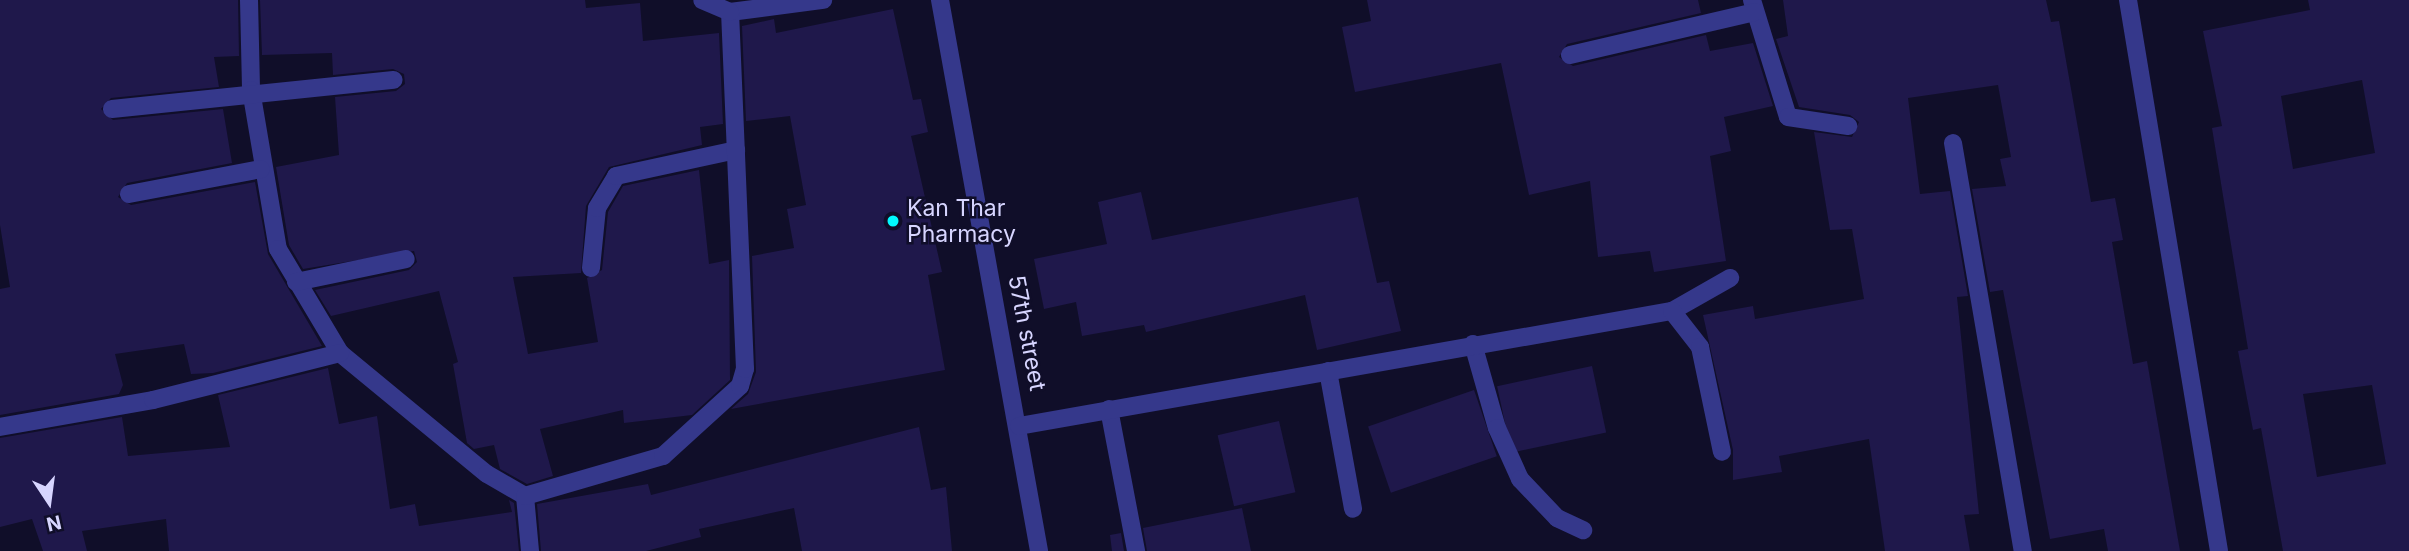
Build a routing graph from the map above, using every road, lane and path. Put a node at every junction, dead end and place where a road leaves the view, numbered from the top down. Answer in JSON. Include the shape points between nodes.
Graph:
{"nodes":[{"id":1,"x":249,"y":0,"type":"edge"},
{"id":2,"x":702,"y":0,"type":"edge"},
{"id":3,"x":822,"y":0,"type":"edge"},
{"id":4,"x":940,"y":0,"type":"edge"},
{"id":5,"x":2129,"y":0,"type":"edge"},
{"id":6,"x":1754,"y":6,"type":"edge"},
{"id":7,"x":730,"y":12,"type":"junction"},
{"id":8,"x":1570,"y":55,"type":"dead end"},
{"id":9,"x":394,"y":80,"type":"dead end"},
{"id":10,"x":251,"y":90,"type":"junction"},
{"id":11,"x":112,"y":109,"type":"dead end"},
{"id":12,"x":1847,"y":126,"type":"dead end"},
{"id":13,"x":1953,"y":143,"type":"dead end"},
{"id":14,"x":736,"y":150,"type":"junction"},
{"id":15,"x":261,"y":169,"type":"junction"},
{"id":16,"x":129,"y":194,"type":"dead end"},
{"id":17,"x":406,"y":259,"type":"dead end"},
{"id":18,"x":591,"y":268,"type":"dead end"},
{"id":19,"x":1730,"y":278,"type":"dead end"},
{"id":20,"x":296,"y":282,"type":"junction"},
{"id":21,"x":1672,"y":311,"type":"junction"},
{"id":22,"x":1473,"y":344,"type":"junction"},
{"id":23,"x":340,"y":353,"type":"junction"},
{"id":24,"x":1328,"y":371,"type":"junction"},
{"id":25,"x":1109,"y":409,"type":"junction"},
{"id":26,"x":1019,"y":426,"type":"junction"},
{"id":27,"x":0,"y":427,"type":"edge"},
{"id":28,"x":1722,"y":452,"type":"dead end"},
{"id":29,"x":524,"y":496,"type":"junction"},
{"id":30,"x":1353,"y":509,"type":"dead end"},
{"id":31,"x":1583,"y":530,"type":"dead end"},
{"id":32,"x":530,"y":551,"type":"edge"},
{"id":33,"x":1039,"y":551,"type":"edge"},
{"id":34,"x":1136,"y":551,"type":"edge"},
{"id":35,"x":2023,"y":551,"type":"edge"},
{"id":36,"x":2219,"y":551,"type":"edge"}],
"edges":[{"from":1,"to":10,"type":"street"},
{"from":2,"to":7,"type":"street"},
{"from":3,"to":7,"type":"street"},
{"from":4,"to":26,"type":"street","name":"57th street"},
{"from":5,"to":36,"type":"street"},
{"from":6,"to":8,"type":"street"},
{"from":6,"to":12,"type":"street","via":[[1788,117]]},
{"from":7,"to":14,"type":"street"},
{"from":9,"to":10,"type":"street"},
{"from":10,"to":11,"type":"street"},
{"from":10,"to":15,"type":"street"},
{"from":13,"to":35,"type":"street"},
{"from":14,"to":18,"type":"street","via":[[616,176],[597,208]]},
{"from":14,"to":29,"type":"street","via":[[745,369],[740,386],[663,456]]},
{"from":15,"to":16,"type":"street"},
{"from":15,"to":20,"type":"street","via":[[278,249]]},
{"from":17,"to":20,"type":"street"},
{"from":19,"to":21,"type":"street"},
{"from":20,"to":23,"type":"street"},
{"from":21,"to":22,"type":"street"},
{"from":21,"to":28,"type":"street","via":[[1700,347]]},
{"from":22,"to":24,"type":"street"},
{"from":22,"to":31,"type":"street","via":[[1497,428],[1520,479],[1557,518]]},
{"from":23,"to":27,"type":"street","via":[[153,400]]},
{"from":23,"to":29,"type":"street","via":[[487,474]]},
{"from":24,"to":25,"type":"street"},
{"from":24,"to":30,"type":"street"},
{"from":25,"to":26,"type":"street"},
{"from":25,"to":34,"type":"street"},
{"from":26,"to":33,"type":"street","name":"57th street"},
{"from":29,"to":32,"type":"street"}]}
